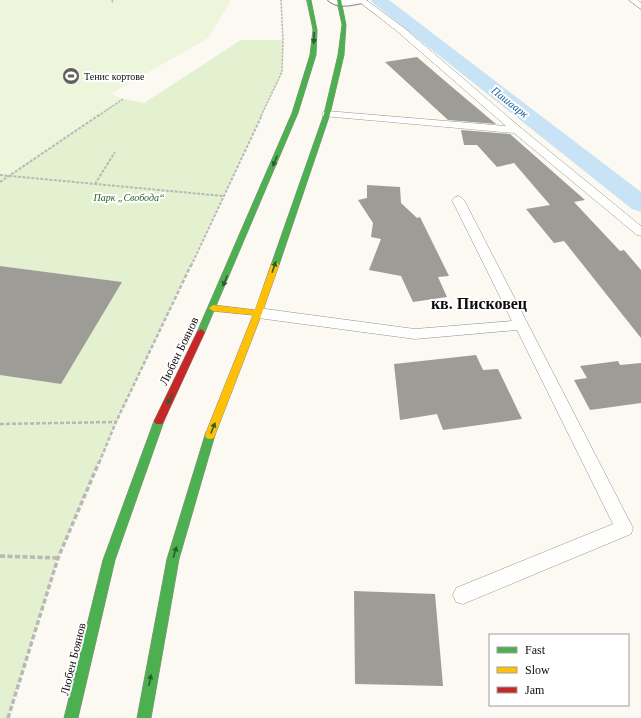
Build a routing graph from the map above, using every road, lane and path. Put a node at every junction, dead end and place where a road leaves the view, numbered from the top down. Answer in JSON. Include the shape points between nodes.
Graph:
{"nodes":[{"id":1,"x":112,"y":0,"type":"edge"},
{"id":2,"x":281,"y":0,"type":"edge"},
{"id":3,"x":309,"y":0,"type":"edge"},
{"id":4,"x":361,"y":0,"type":"edge"},
{"id":5,"x":633,"y":0,"type":"edge"},
{"id":6,"x":338,"y":1,"type":"edge"},
{"id":7,"x":113,"y":3,"type":"dead end"},
{"id":8,"x":641,"y":7,"type":"edge"},
{"id":9,"x":123,"y":99,"type":"dead end"},
{"id":10,"x":327,"y":114,"type":"junction"},
{"id":11,"x":517,"y":130,"type":"junction"},
{"id":12,"x":114,"y":152,"type":"dead end"},
{"id":13,"x":0,"y":175,"type":"edge"},
{"id":14,"x":9,"y":175,"type":"junction"},
{"id":15,"x":0,"y":182,"type":"edge"},
{"id":16,"x":95,"y":184,"type":"junction"},
{"id":17,"x":223,"y":196,"type":"junction"},
{"id":18,"x":458,"y":200,"type":"dead end"},
{"id":19,"x":641,"y":232,"type":"edge"},
{"id":20,"x":213,"y":308,"type":"junction"},
{"id":21,"x":258,"y":313,"type":"junction"},
{"id":22,"x":521,"y":325,"type":"junction"},
{"id":23,"x":116,"y":422,"type":"junction"},
{"id":24,"x":0,"y":424,"type":"edge"},
{"id":25,"x":0,"y":556,"type":"edge"},
{"id":26,"x":58,"y":558,"type":"junction"},
{"id":27,"x":463,"y":596,"type":"dead end"},
{"id":28,"x":8,"y":718,"type":"edge"},
{"id":29,"x":71,"y":718,"type":"edge"},
{"id":30,"x":144,"y":718,"type":"edge"}],
"edges":[{"from":1,"to":7,"type":"path"},
{"from":2,"to":17,"type":"path","via":[[282,72]]},
{"from":3,"to":20,"type":"street","name":"Любен Боянов","one_way":true,"via":[[315,30],[313,55],[294,114]]},
{"from":4,"to":6,"type":"street"},
{"from":4,"to":11,"type":"lane","via":[[401,30]]},
{"from":5,"to":8,"type":"lane"},
{"from":6,"to":10,"type":"street","via":[[344,25],[341,55]]},
{"from":9,"to":14,"type":"path"},
{"from":10,"to":11,"type":"lane"},
{"from":21,"to":10,"type":"street","one_way":true},
{"from":11,"to":19,"type":"lane"},
{"from":12,"to":16,"type":"path"},
{"from":13,"to":14,"type":"path"},
{"from":14,"to":15,"type":"path"},
{"from":14,"to":16,"type":"path"},
{"from":16,"to":17,"type":"path"},
{"from":17,"to":23,"type":"path"},
{"from":18,"to":22,"type":"lane"},
{"from":20,"to":21,"type":"street"},
{"from":20,"to":29,"type":"street","name":"Любен Боянов","one_way":true,"via":[[154,431],[111,553]]},
{"from":21,"to":22,"type":"lane","via":[[415,334]]},
{"from":30,"to":21,"type":"street","one_way":true,"via":[[173,558],[210,434]]},
{"from":22,"to":27,"type":"lane","via":[[624,528]]},
{"from":23,"to":24,"type":"path"},
{"from":23,"to":26,"type":"path"},
{"from":25,"to":26,"type":"path"},
{"from":26,"to":28,"type":"path"}]}
